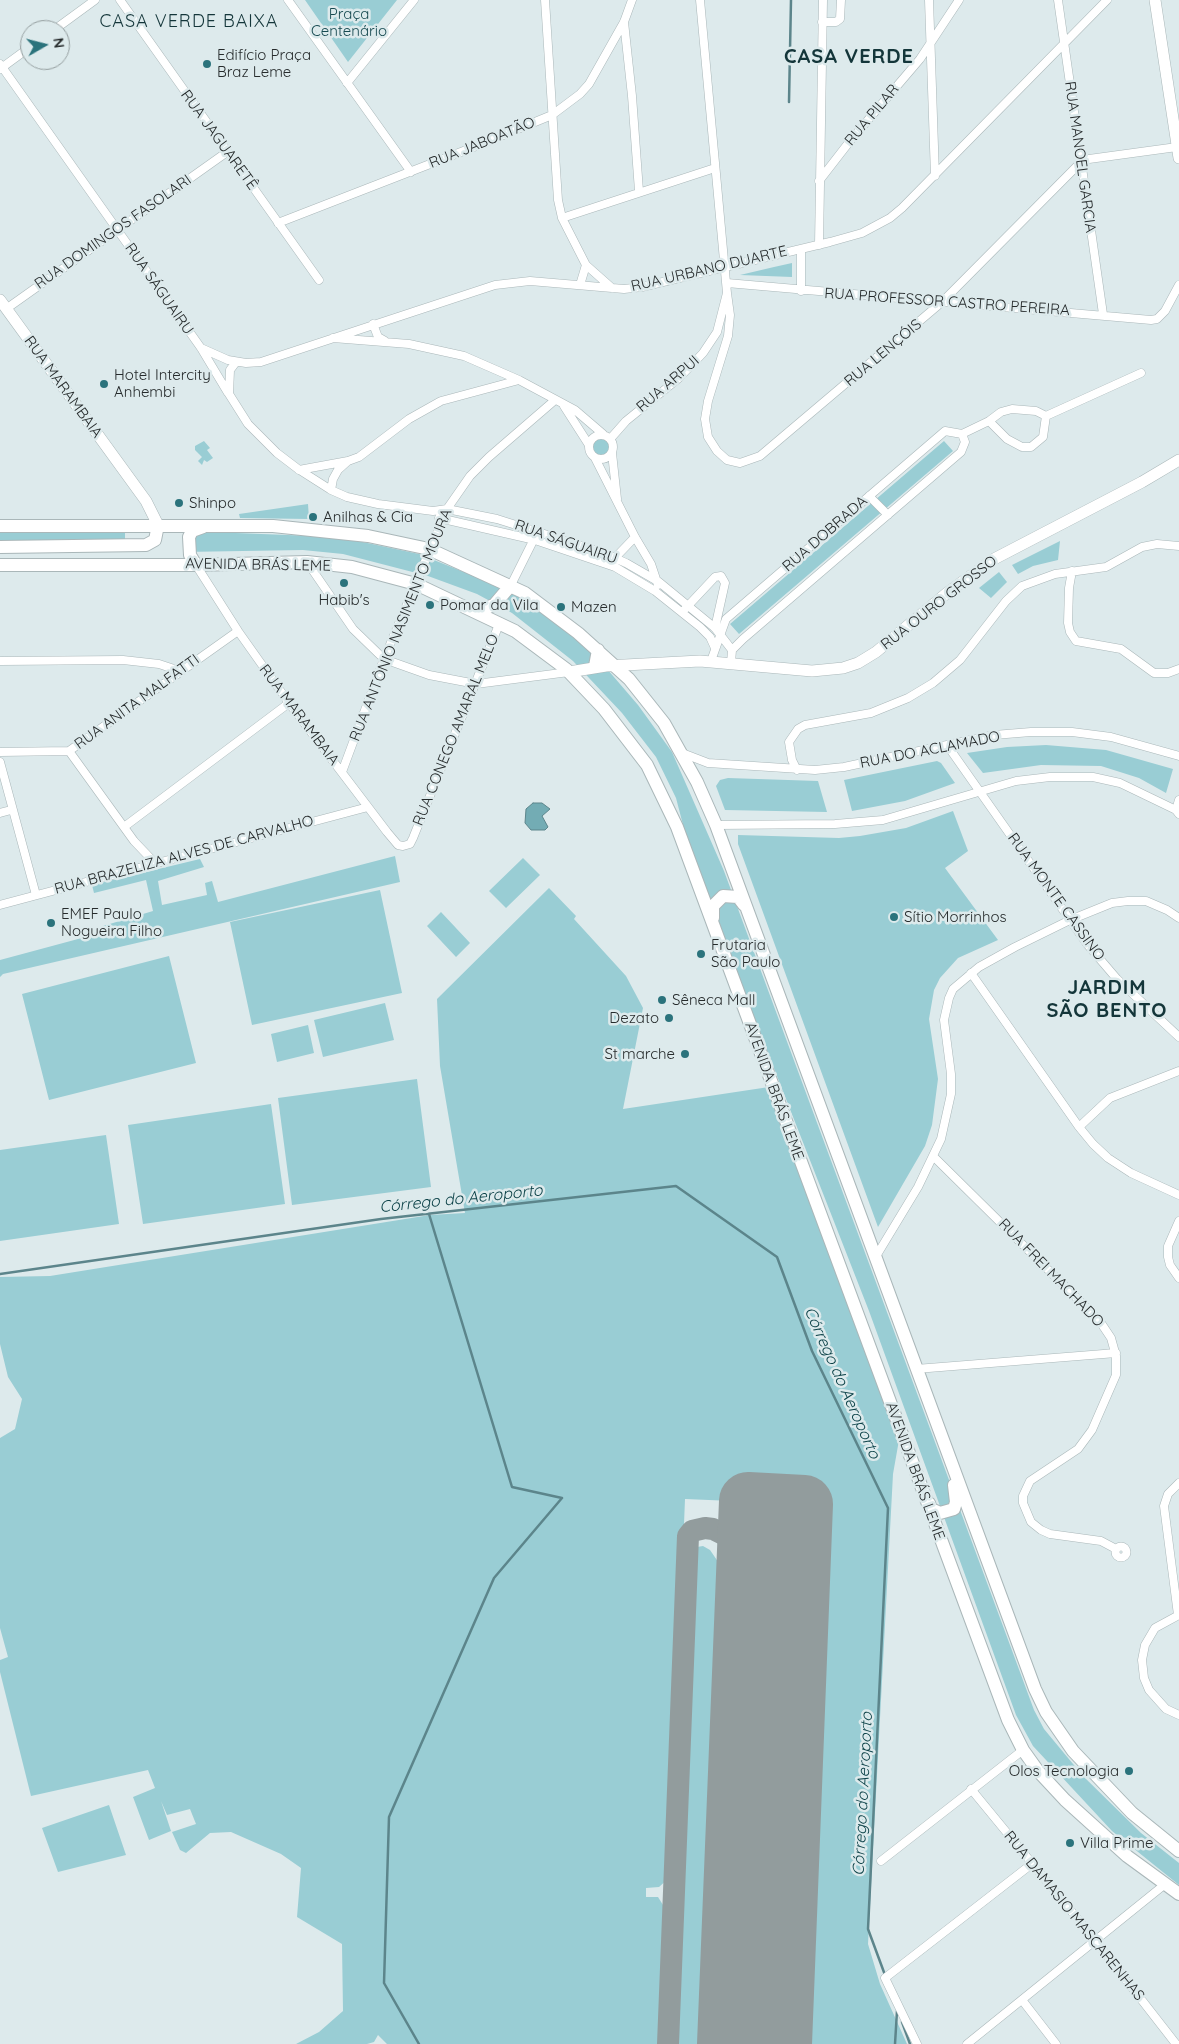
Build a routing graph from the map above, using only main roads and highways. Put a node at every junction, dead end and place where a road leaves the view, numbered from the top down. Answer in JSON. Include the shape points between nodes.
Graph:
{"nodes":[{"id":1,"x":211,"y":525,"type":"junction"},
{"id":2,"x":0,"y":526,"type":"edge"},
{"id":3,"x":158,"y":526,"type":"junction"},
{"id":4,"x":0,"y":547,"type":"edge"},
{"id":5,"x":0,"y":565,"type":"edge"},
{"id":6,"x":196,"y":565,"type":"junction"},
{"id":7,"x":511,"y":585,"type":"junction"},
{"id":8,"x":477,"y":611,"type":"junction"},
{"id":9,"x":598,"y":650,"type":"junction"},
{"id":10,"x":595,"y":666,"type":"road end"},
{"id":11,"x":748,"y":908,"type":"junction"},
{"id":12,"x":712,"y":922,"type":"junction"},
{"id":13,"x":951,"y":1463,"type":"junction"},
{"id":14,"x":920,"y":1486,"type":"junction"},
{"id":15,"x":1179,"y":1851,"type":"edge"},
{"id":16,"x":1179,"y":1894,"type":"edge"}],
"edges":[{"from":1,"to":3,"type":"main road"},
{"from":1,"to":6,"type":"main road","via":[[195,530],[189,537],[190,555]]},
{"from":1,"to":7,"type":"main road","via":[[273,526],[368,536],[429,549]]},
{"from":2,"to":3,"type":"main road"},
{"from":3,"to":4,"type":"main road","via":[[155,540],[146,544]]},
{"from":5,"to":6,"type":"main road","name":"AVENIDA BRÁS LEME"},
{"from":6,"to":8,"type":"main road","name":"AVENIDA BRÁS LEME","via":[[307,562],[352,567],[416,584]]},
{"from":7,"to":8,"type":"main road","via":[[494,605]]},
{"from":7,"to":9,"type":"main road","via":[[554,613]]},
{"from":8,"to":12,"type":"main road","name":"AVENIDA BRÁS LEME","via":[[544,651],[569,672],[632,744],[657,782]]},
{"from":9,"to":10,"type":"main road"},
{"from":9,"to":11,"type":"main road","via":[[616,665],[664,723],[716,825]]},
{"from":11,"to":12,"type":"main road","via":[[738,897],[723,896],[713,906]]},
{"from":11,"to":13,"type":"main road"},
{"from":12,"to":14,"type":"main road","name":"AVENIDA BRÁS LEME"},
{"from":13,"to":14,"type":"main road","via":[[956,1495],[954,1509],[943,1513],[931,1509]]},
{"from":13,"to":15,"type":"main road","via":[[1046,1712],[1073,1752],[1109,1790]]},
{"from":14,"to":16,"type":"main road","name":"AVENIDA BRÁS LEME","via":[[986,1666],[1023,1750],[1065,1800],[1127,1856]]}]}
